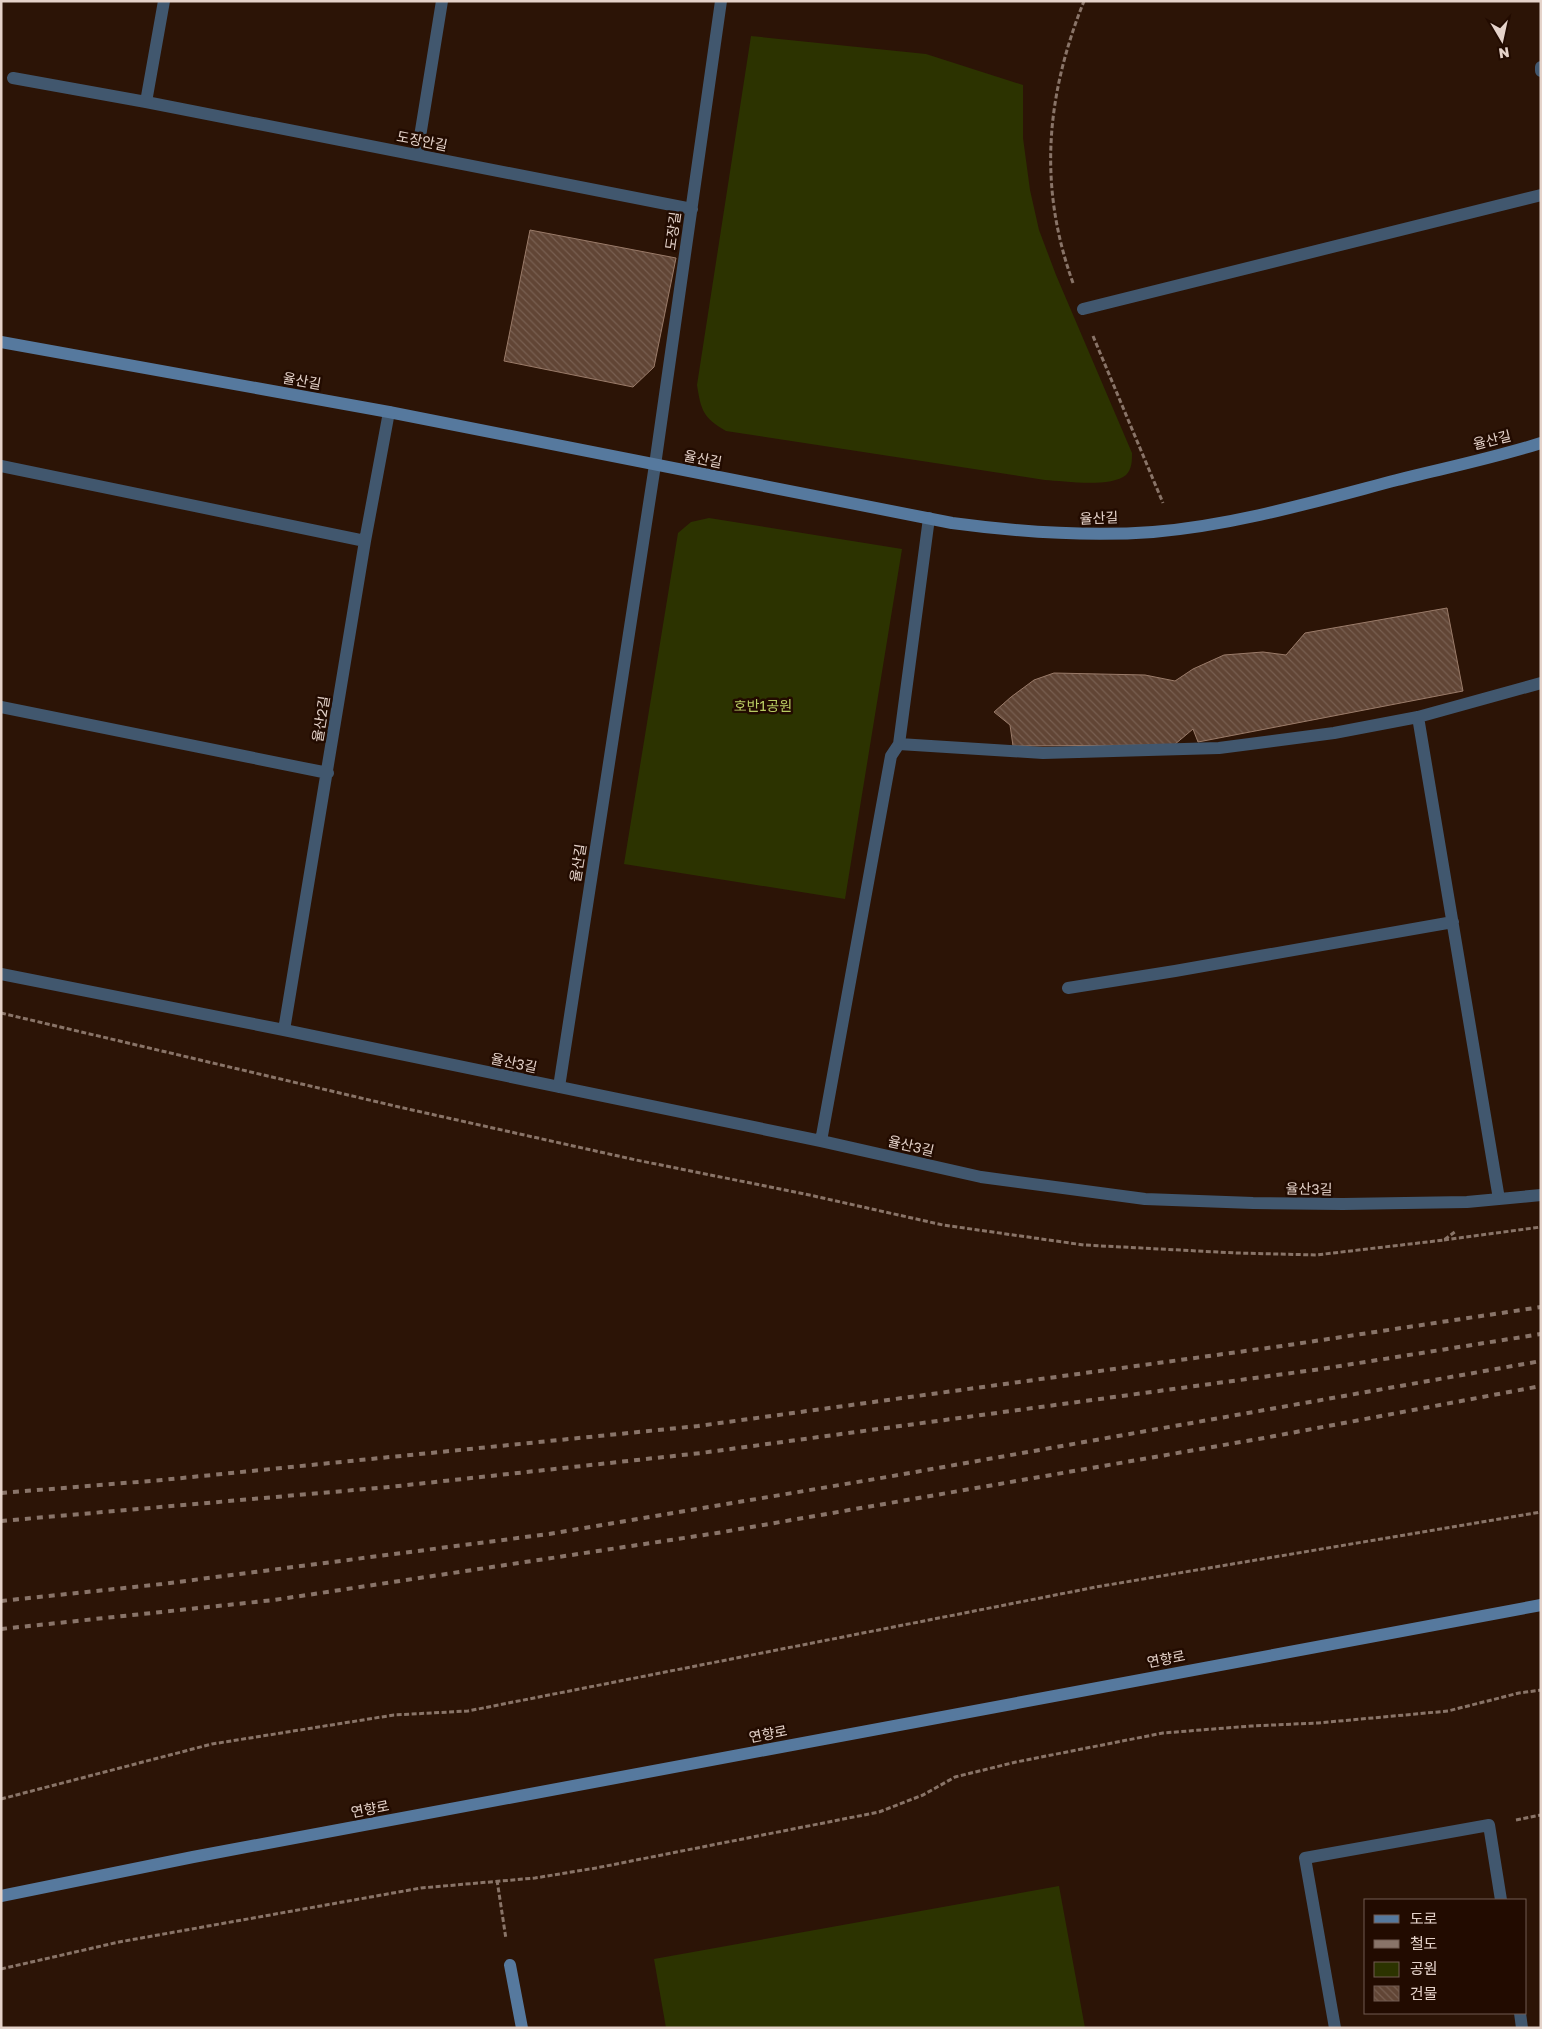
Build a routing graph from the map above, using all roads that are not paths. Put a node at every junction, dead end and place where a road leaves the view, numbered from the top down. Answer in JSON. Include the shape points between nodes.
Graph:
{"nodes":[{"id":1,"x":164,"y":1,"type":"edge"},
{"id":2,"x":442,"y":1,"type":"edge"},
{"id":3,"x":721,"y":1,"type":"edge"},
{"id":4,"x":1541,"y":66,"type":"edge"},
{"id":5,"x":1541,"y":71,"type":"edge"},
{"id":6,"x":13,"y":78,"type":"dead end"},
{"id":7,"x":146,"y":102,"type":"junction"},
{"id":8,"x":416,"y":155,"type":"junction"},
{"id":9,"x":1541,"y":195,"type":"edge"},
{"id":10,"x":692,"y":210,"type":"junction"},
{"id":11,"x":1083,"y":309,"type":"road end"},
{"id":12,"x":1,"y":342,"type":"edge"},
{"id":13,"x":389,"y":412,"type":"junction"},
{"id":14,"x":1541,"y":443,"type":"edge"},
{"id":15,"x":655,"y":465,"type":"junction"},
{"id":16,"x":1,"y":466,"type":"edge"},
{"id":17,"x":929,"y":518,"type":"junction"},
{"id":18,"x":366,"y":541,"type":"junction"},
{"id":19,"x":1541,"y":683,"type":"edge"},
{"id":20,"x":1,"y":707,"type":"edge"},
{"id":21,"x":1418,"y":717,"type":"junction"},
{"id":22,"x":899,"y":744,"type":"junction"},
{"id":23,"x":328,"y":773,"type":"junction"},
{"id":24,"x":1453,"y":922,"type":"junction"},
{"id":25,"x":1,"y":974,"type":"edge"},
{"id":26,"x":1068,"y":988,"type":"dead end"},
{"id":27,"x":284,"y":1030,"type":"junction"},
{"id":28,"x":559,"y":1087,"type":"junction"},
{"id":29,"x":821,"y":1141,"type":"junction"},
{"id":30,"x":1541,"y":1195,"type":"edge"},
{"id":31,"x":1499,"y":1199,"type":"junction"},
{"id":32,"x":1541,"y":1604,"type":"edge"},
{"id":33,"x":1,"y":1896,"type":"edge"},
{"id":34,"x":1501,"y":1899,"type":"edge"},
{"id":35,"x":510,"y":1964,"type":"road end"},
{"id":36,"x":1520,"y":2014,"type":"edge"},
{"id":37,"x":522,"y":2028,"type":"edge"},
{"id":38,"x":1335,"y":2028,"type":"edge"},
{"id":39,"x":1522,"y":2028,"type":"edge"}],
"edges":[{"from":1,"to":7,"type":"street"},
{"from":2,"to":8,"type":"street"},
{"from":3,"to":10,"type":"street","name":"도장길"},
{"from":4,"to":5,"type":"street"},
{"from":6,"to":7,"type":"street","name":"도장안길"},
{"from":7,"to":8,"type":"street","name":"도장안길"},
{"from":8,"to":10,"type":"street","name":"도장안길"},
{"from":9,"to":11,"type":"street"},
{"from":10,"to":15,"type":"street","name":"도장길"},
{"from":12,"to":13,"type":"street","name":"율산길"},
{"from":13,"to":15,"type":"street","name":"율산길"},
{"from":13,"to":18,"type":"street","name":"율산2길"},
{"from":14,"to":17,"type":"street","name":"율산길","via":[[1264,514],[1174,530],[1071,534],[952,524]]},
{"from":15,"to":17,"type":"street","name":"율산길"},
{"from":15,"to":28,"type":"street","name":"율산길"},
{"from":16,"to":18,"type":"street"},
{"from":17,"to":22,"type":"street"},
{"from":18,"to":23,"type":"street","name":"율산2길"},
{"from":19,"to":21,"type":"street"},
{"from":20,"to":23,"type":"street"},
{"from":21,"to":22,"type":"street","via":[[1277,741],[1178,751],[1043,753]]},
{"from":21,"to":24,"type":"street"},
{"from":22,"to":29,"type":"street","via":[[891,756]]},
{"from":23,"to":27,"type":"street","name":"율산2길"},
{"from":24,"to":26,"type":"street"},
{"from":24,"to":31,"type":"street"},
{"from":25,"to":27,"type":"street","name":"율산3길"},
{"from":27,"to":28,"type":"street","name":"율산3길"},
{"from":28,"to":29,"type":"street","name":"율산3길"},
{"from":29,"to":31,"type":"street","name":"율산3길","via":[[981,1177],[1145,1199],[1343,1204]]},
{"from":30,"to":31,"type":"street","name":"율산3길"},
{"from":32,"to":33,"type":"street","name":"연향로","via":[[203,1855]]},
{"from":34,"to":38,"type":"street","via":[[1489,1825],[1305,1858]]},
{"from":35,"to":37,"type":"street"},
{"from":36,"to":39,"type":"street"}]}
